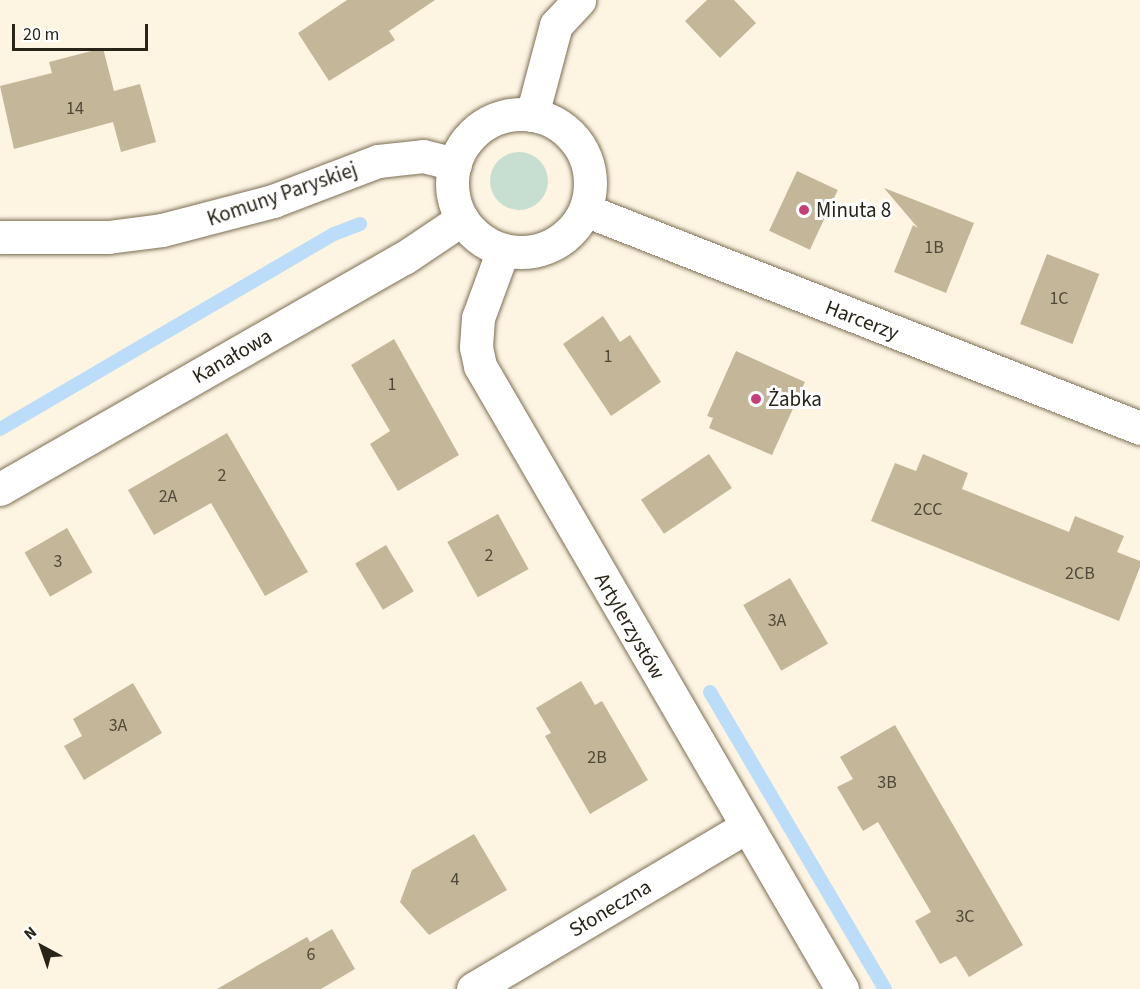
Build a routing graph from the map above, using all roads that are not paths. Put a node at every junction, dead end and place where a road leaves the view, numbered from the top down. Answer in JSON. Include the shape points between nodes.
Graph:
{"nodes":[{"id":1,"x":579,"y":0,"type":"edge"},
{"id":2,"x":532,"y":115,"type":"junction"},
{"id":3,"x":455,"y":164,"type":"junction"},
{"id":4,"x":585,"y":210,"type":"junction"},
{"id":5,"x":462,"y":219,"type":"junction"},
{"id":6,"x":0,"y":237,"type":"edge"},
{"id":7,"x":503,"y":250,"type":"junction"},
{"id":8,"x":1140,"y":428,"type":"edge"},
{"id":9,"x":0,"y":489,"type":"edge"},
{"id":10,"x":747,"y":826,"type":"junction"},
{"id":11,"x":473,"y":989,"type":"edge"},
{"id":12,"x":842,"y":989,"type":"edge"}],
"edges":[{"from":1,"to":2,"type":"street","via":[[556,25]]},
{"from":2,"to":3,"type":"street","via":[[515,114],[483,125],[465,143]]},
{"from":2,"to":4,"type":"street","via":[[560,127],[581,148],[590,187]]},
{"from":3,"to":5,"type":"street","via":[[452,183]]},
{"from":3,"to":6,"type":"street","name":"Komuny Paryskiej","via":[[423,156],[378,161],[273,201],[162,230],[108,237]]},
{"from":4,"to":7,"type":"street","via":[[562,239],[544,249]]},
{"from":4,"to":8,"type":"street","name":"Harcerzy"},
{"from":5,"to":7,"type":"street","via":[[487,244]]},
{"from":5,"to":9,"type":"street","name":"Kanałowa","via":[[404,258]]},
{"from":7,"to":10,"type":"street","name":"Artylerzystów","via":[[478,318],[476,347],[480,366]]},
{"from":10,"to":11,"type":"street","name":"Słoneczna"},
{"from":10,"to":12,"type":"street","name":"Artylerzystów"}]}
